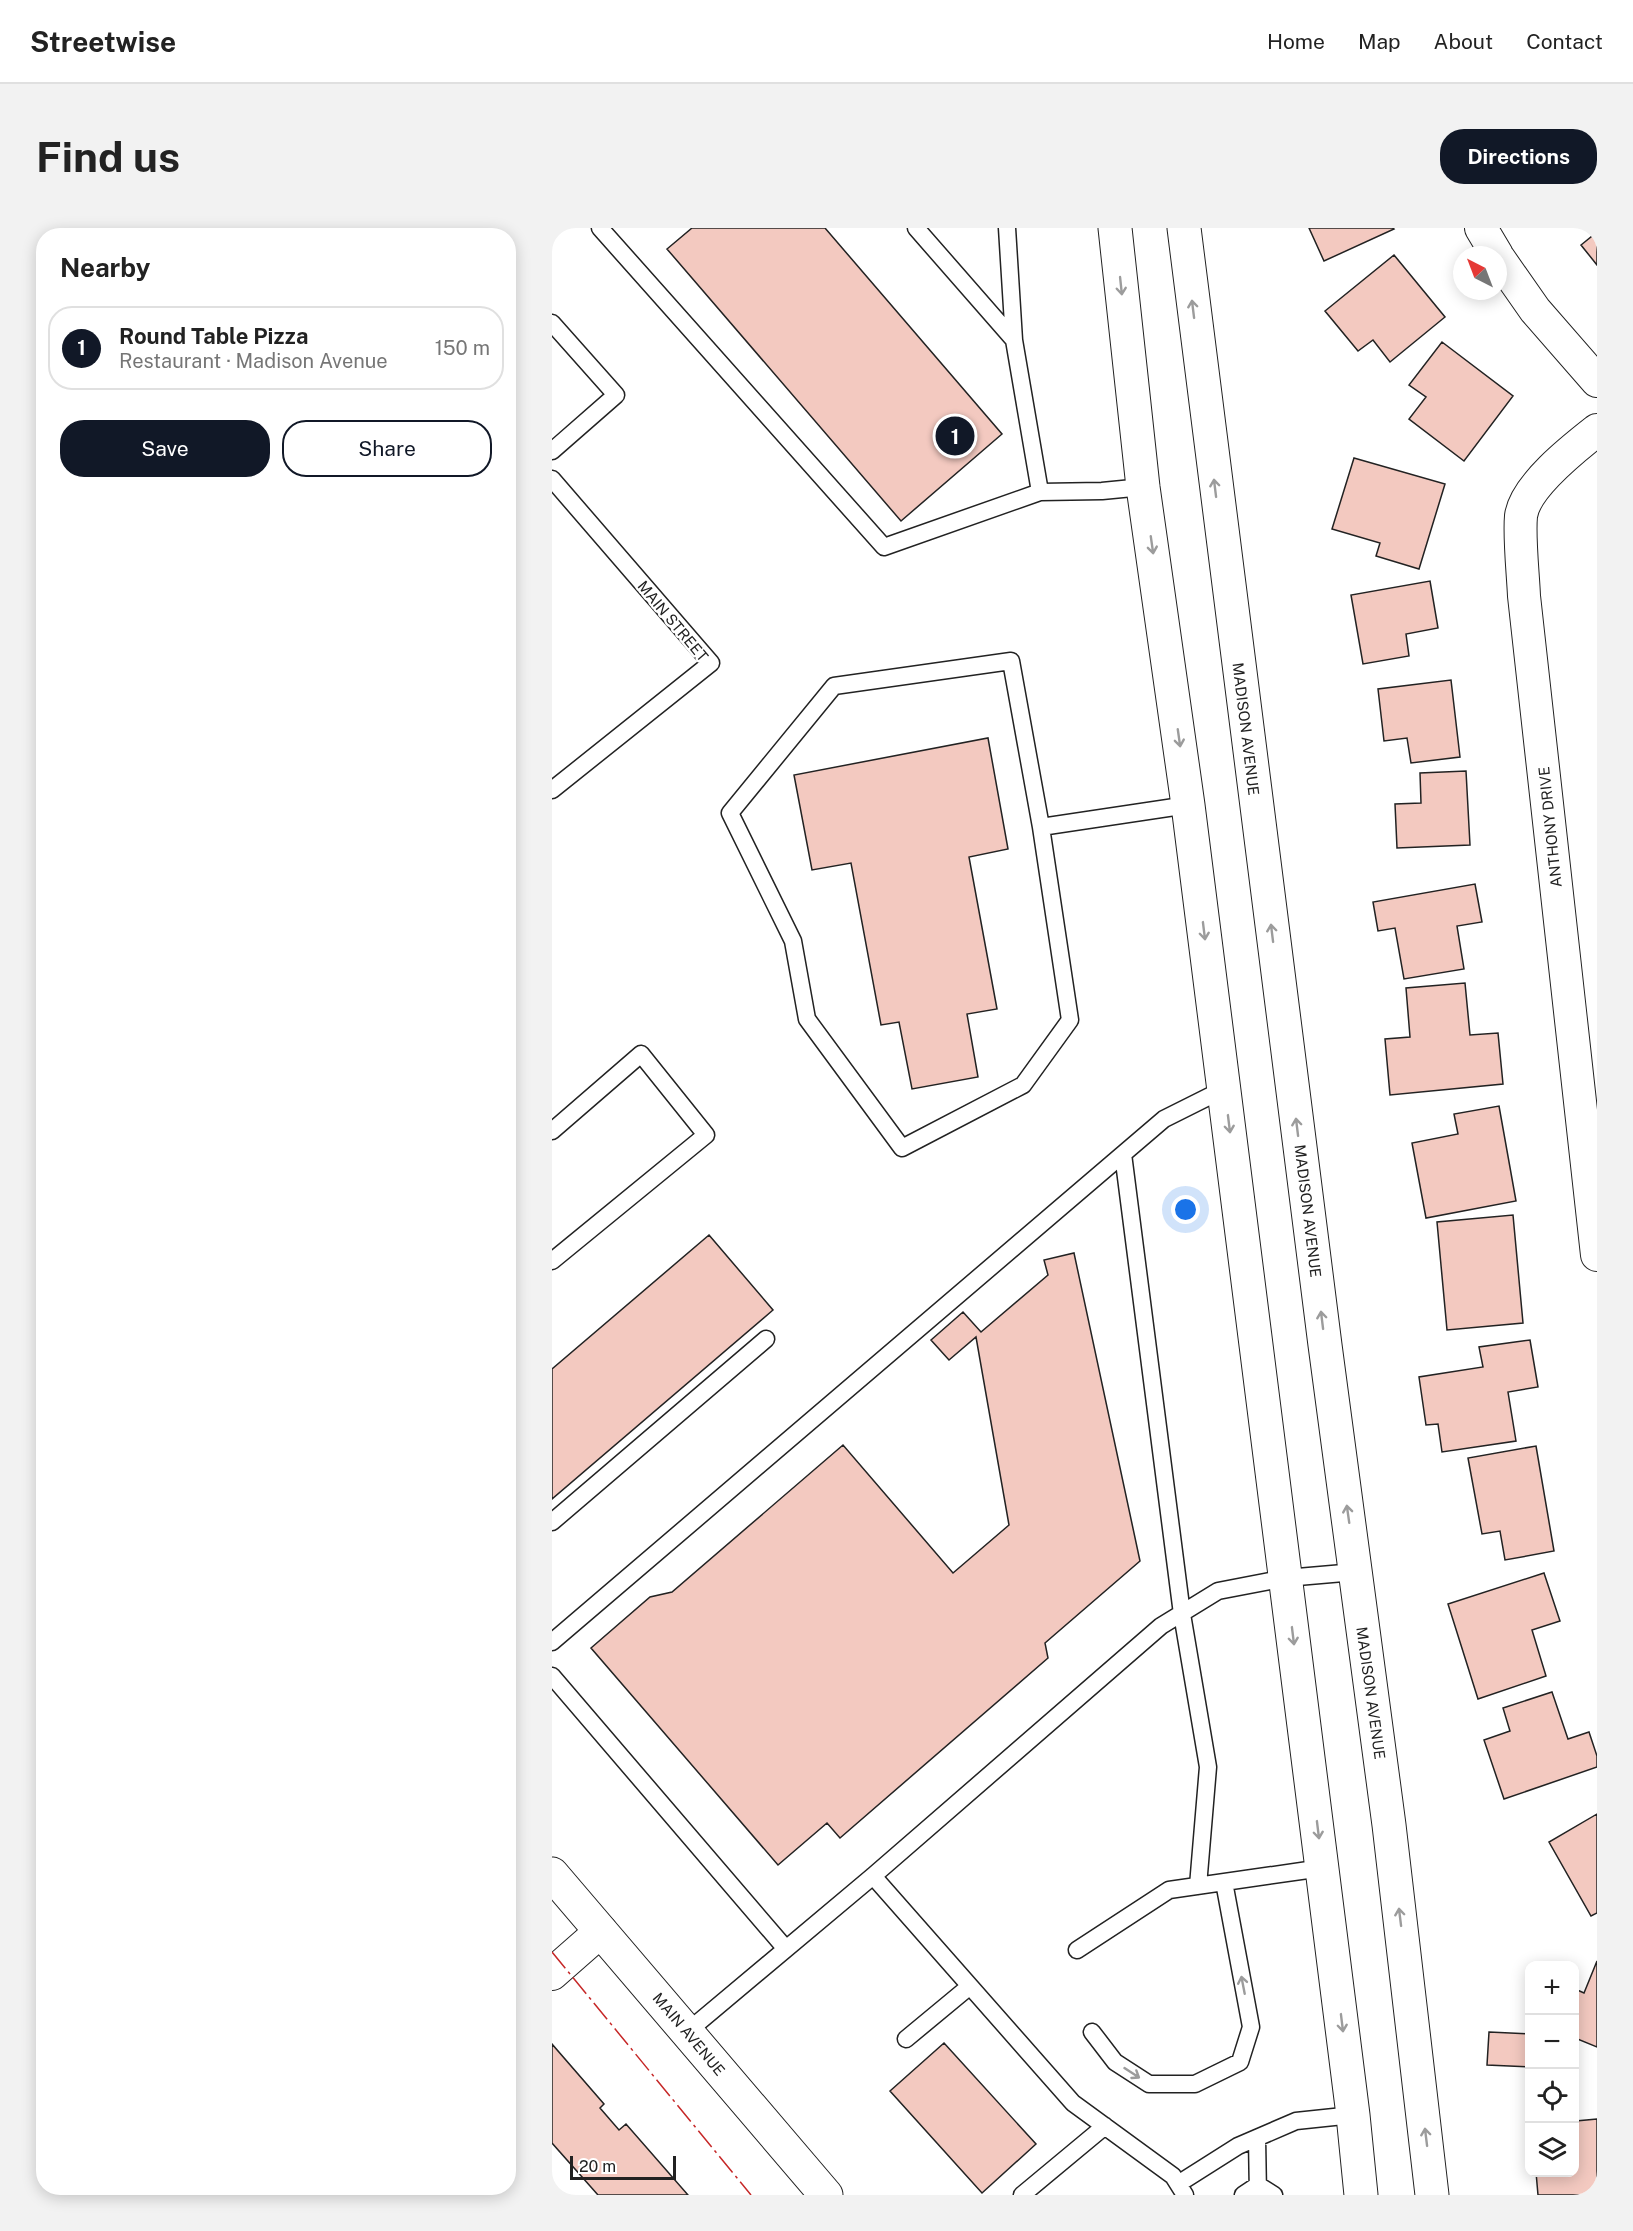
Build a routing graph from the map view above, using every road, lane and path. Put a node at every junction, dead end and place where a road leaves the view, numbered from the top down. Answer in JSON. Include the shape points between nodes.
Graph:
{"nodes":[{"id":1,"x":600,"y":228,"type":"edge"},
{"id":2,"x":916,"y":228,"type":"edge"},
{"id":3,"x":1007,"y":228,"type":"edge"},
{"id":4,"x":1115,"y":228,"type":"edge"},
{"id":5,"x":1184,"y":228,"type":"edge"},
{"id":6,"x":1481,"y":228,"type":"edge"},
{"id":7,"x":1491,"y":246,"type":"edge"},
{"id":8,"x":1507,"y":270,"type":"edge"},
{"id":9,"x":552,"y":323,"type":"edge"},
{"id":10,"x":1014,"y":340,"type":"junction"},
{"id":11,"x":1597,"y":381,"type":"edge"},
{"id":12,"x":1597,"y":430,"type":"edge"},
{"id":13,"x":552,"y":451,"type":"edge"},
{"id":14,"x":552,"y":479,"type":"edge"},
{"id":15,"x":1143,"y":487,"type":"junction"},
{"id":16,"x":1040,"y":492,"type":"junction"},
{"id":17,"x":552,"y":790,"type":"edge"},
{"id":18,"x":1188,"y":805,"type":"junction"},
{"id":19,"x":1041,"y":827,"type":"junction"},
{"id":20,"x":1224,"y":1089,"type":"junction"},
{"id":21,"x":552,"y":1131,"type":"edge"},
{"id":22,"x":1123,"y":1154,"type":"junction"},
{"id":23,"x":1597,"y":1255,"type":"edge"},
{"id":24,"x":552,"y":1261,"type":"edge"},
{"id":25,"x":766,"y":1339,"type":"dead end"},
{"id":26,"x":552,"y":1522,"type":"edge"},
{"id":27,"x":1355,"y":1572,"type":"junction"},
{"id":28,"x":1286,"y":1578,"type":"junction"},
{"id":29,"x":1182,"y":1614,"type":"junction"},
{"id":30,"x":552,"y":1642,"type":"edge"},
{"id":31,"x":552,"y":1676,"type":"edge"},
{"id":32,"x":1322,"y":1868,"type":"junction"},
{"id":33,"x":552,"y":1874,"type":"edge"},
{"id":34,"x":873,"y":1876,"type":"junction"},
{"id":35,"x":1224,"y":1882,"type":"junction"},
{"id":36,"x":1198,"y":1886,"type":"junction"},
{"id":37,"x":601,"y":1931,"type":"junction"},
{"id":38,"x":786,"y":1948,"type":"junction"},
{"id":39,"x":1077,"y":1950,"type":"dead end"},
{"id":40,"x":552,"y":1974,"type":"edge"},
{"id":41,"x":970,"y":1986,"type":"junction"},
{"id":42,"x":687,"y":2032,"type":"junction"},
{"id":43,"x":1092,"y":2032,"type":"dead end"},
{"id":44,"x":906,"y":2039,"type":"dead end"},
{"id":45,"x":1353,"y":2115,"type":"junction"},
{"id":46,"x":1105,"y":2126,"type":"junction"},
{"id":47,"x":1257,"y":2138,"type":"junction"},
{"id":48,"x":1182,"y":2189,"type":"edge"},
{"id":49,"x":1258,"y":2190,"type":"edge"},
{"id":50,"x":826,"y":2195,"type":"edge"},
{"id":51,"x":1022,"y":2195,"type":"edge"},
{"id":52,"x":1243,"y":2195,"type":"edge"},
{"id":53,"x":1274,"y":2195,"type":"edge"},
{"id":54,"x":1361,"y":2195,"type":"edge"},
{"id":55,"x":1432,"y":2195,"type":"edge"}],
"edges":[{"from":1,"to":16,"type":"lane","via":[[884,547]]},
{"from":2,"to":10,"type":"lane"},
{"from":3,"to":10,"type":"lane"},
{"from":4,"to":15,"type":"main road","one_way":true},
{"from":27,"to":5,"type":"main road","name":"MADISON AVENUE","one_way":true},
{"from":6,"to":7,"type":"street"},
{"from":8,"to":11,"type":"street","via":[[1535,310]]},
{"from":9,"to":13,"type":"lane","via":[[616,395]]},
{"from":10,"to":16,"type":"lane"},
{"from":12,"to":23,"type":"street","name":"ANTHONY DRIVE","via":[[1560,459],[1534,490],[1521,514],[1524,596]]},
{"from":14,"to":17,"type":"lane","name":"MAIN STREET","via":[[711,663]]},
{"from":15,"to":16,"type":"lane"},
{"from":15,"to":18,"type":"main road","one_way":true},
{"from":18,"to":19,"type":"lane"},
{"from":18,"to":20,"type":"main road","one_way":true},
{"from":19,"to":19,"type":"lane","via":[[1011,661],[834,686],[730,813],[793,941],[807,1019],[902,1148],[1023,1085],[1070,1020]]},
{"from":20,"to":22,"type":"lane","via":[[1164,1119]]},
{"from":20,"to":28,"type":"main road","one_way":true},
{"from":21,"to":24,"type":"lane","via":[[641,1054],[706,1135]]},
{"from":22,"to":29,"type":"lane"},
{"from":22,"to":30,"type":"lane"},
{"from":25,"to":26,"type":"lane"},
{"from":27,"to":28,"type":"lane"},
{"from":55,"to":27,"type":"main road","name":"MADISON AVENUE","one_way":true},
{"from":28,"to":29,"type":"lane","via":[[1218,1591]]},
{"from":28,"to":32,"type":"main road","one_way":true},
{"from":29,"to":34,"type":"lane","via":[[1161,1626]]},
{"from":29,"to":36,"type":"lane","via":[[1208,1767]]},
{"from":31,"to":38,"type":"lane"},
{"from":32,"to":35,"type":"lane"},
{"from":32,"to":45,"type":"main road","one_way":true},
{"from":33,"to":37,"type":"main road","name":"MAIN AVENUE"},
{"from":34,"to":38,"type":"lane"},
{"from":34,"to":41,"type":"lane"},
{"from":35,"to":36,"type":"lane"},
{"from":43,"to":35,"type":"lane","one_way":true,"via":[[1115,2062],[1149,2084],[1195,2084],[1240,2062],[1251,2027]]},
{"from":36,"to":39,"type":"lane","via":[[1169,1890]]},
{"from":37,"to":40,"type":"street"},
{"from":37,"to":42,"type":"main road","name":"MAIN AVENUE"},
{"from":38,"to":42,"type":"lane"},
{"from":41,"to":44,"type":"lane"},
{"from":41,"to":46,"type":"lane","via":[[1073,2103]]},
{"from":42,"to":50,"type":"main road","name":"MAIN AVENUE"},
{"from":45,"to":47,"type":"lane","via":[[1296,2121]]},
{"from":45,"to":54,"type":"main road"},
{"from":46,"to":48,"type":"lane","via":[[1173,2176]]},
{"from":46,"to":51,"type":"lane"},
{"from":47,"to":48,"type":"lane","via":[[1238,2146]]},
{"from":47,"to":49,"type":"lane"},
{"from":49,"to":52,"type":"lane"},
{"from":49,"to":53,"type":"lane"}]}
